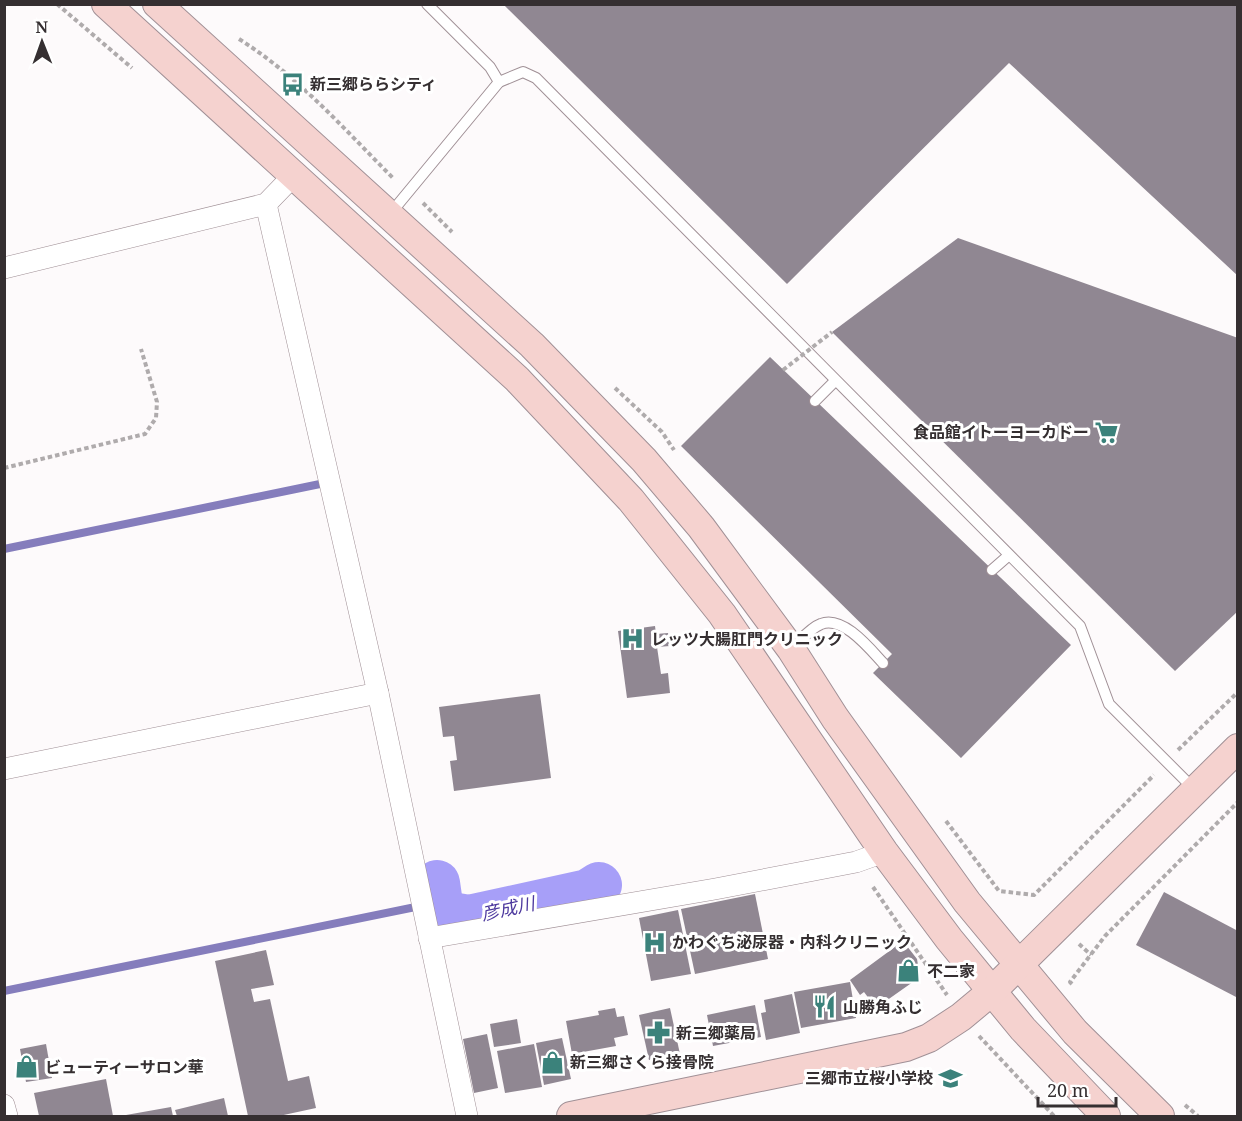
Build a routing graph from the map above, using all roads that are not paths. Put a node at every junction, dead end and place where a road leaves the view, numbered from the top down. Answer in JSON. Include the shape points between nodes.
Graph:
{"nodes":[{"id":1,"x":106,"y":4,"type":"edge"},
{"id":2,"x":157,"y":4,"type":"edge"},
{"id":3,"x":426,"y":4,"type":"edge"},
{"id":4,"x":499,"y":82,"type":"junction"},
{"id":5,"x":294,"y":175,"type":"junction"},
{"id":6,"x":266,"y":204,"type":"junction"},
{"id":7,"x":390,"y":214,"type":"junction"},
{"id":8,"x":4,"y":268,"type":"edge"},
{"id":9,"x":835,"y":381,"type":"junction"},
{"id":10,"x":815,"y":401,"type":"dead end"},
{"id":11,"x":1008,"y":556,"type":"junction"},
{"id":12,"x":992,"y":570,"type":"dead end"},
{"id":13,"x":880,"y":642,"type":"dead end"},
{"id":14,"x":791,"y":649,"type":"junction"},
{"id":15,"x":870,"y":650,"type":"junction"},
{"id":16,"x":883,"y":663,"type":"dead end"},
{"id":17,"x":378,"y":693,"type":"junction"},
{"id":18,"x":1238,"y":748,"type":"edge"},
{"id":19,"x":4,"y":769,"type":"edge"},
{"id":20,"x":1195,"y":790,"type":"junction"},
{"id":21,"x":884,"y":852,"type":"junction"},
{"id":22,"x":429,"y":938,"type":"junction"},
{"id":23,"x":1017,"y":965,"type":"junction"},
{"id":24,"x":991,"y":992,"type":"junction"},
{"id":25,"x":4,"y":1105,"type":"edge"},
{"id":26,"x":1172,"y":1110,"type":"edge"},
{"id":27,"x":7,"y":1116,"type":"edge"},
{"id":28,"x":466,"y":1116,"type":"edge"},
{"id":29,"x":571,"y":1116,"type":"edge"},
{"id":30,"x":1106,"y":1116,"type":"edge"}],
"edges":[{"from":1,"to":5,"type":"street"},
{"from":2,"to":7,"type":"street"},
{"from":3,"to":4,"type":"lane","via":[[490,66]]},
{"from":4,"to":7,"type":"lane"},
{"from":4,"to":9,"type":"lane","via":[[523,72],[536,78]]},
{"from":5,"to":6,"type":"street"},
{"from":5,"to":21,"type":"street","via":[[517,379],[631,500],[722,614]]},
{"from":6,"to":8,"type":"street"},
{"from":6,"to":17,"type":"street"},
{"from":7,"to":14,"type":"street","via":[[594,405],[701,527]]},
{"from":9,"to":10,"type":"lane"},
{"from":9,"to":11,"type":"lane"},
{"from":11,"to":12,"type":"lane"},
{"from":11,"to":20,"type":"lane","via":[[1080,626],[1109,704]]},
{"from":13,"to":15,"type":"lane"},
{"from":14,"to":15,"type":"lane","via":[[827,622],[838,624]]},
{"from":14,"to":23,"type":"street","via":[[835,718]]},
{"from":15,"to":16,"type":"lane"},
{"from":17,"to":19,"type":"street"},
{"from":17,"to":22,"type":"street"},
{"from":18,"to":20,"type":"street"},
{"from":20,"to":23,"type":"street"},
{"from":21,"to":22,"type":"street","via":[[856,862]]},
{"from":21,"to":24,"type":"street"},
{"from":22,"to":28,"type":"street"},
{"from":23,"to":24,"type":"street"},
{"from":23,"to":26,"type":"street","via":[[1075,1032]]},
{"from":24,"to":29,"type":"street","via":[[929,1038],[906,1047]]},
{"from":24,"to":30,"type":"street"},
{"from":25,"to":27,"type":"street"}]}
